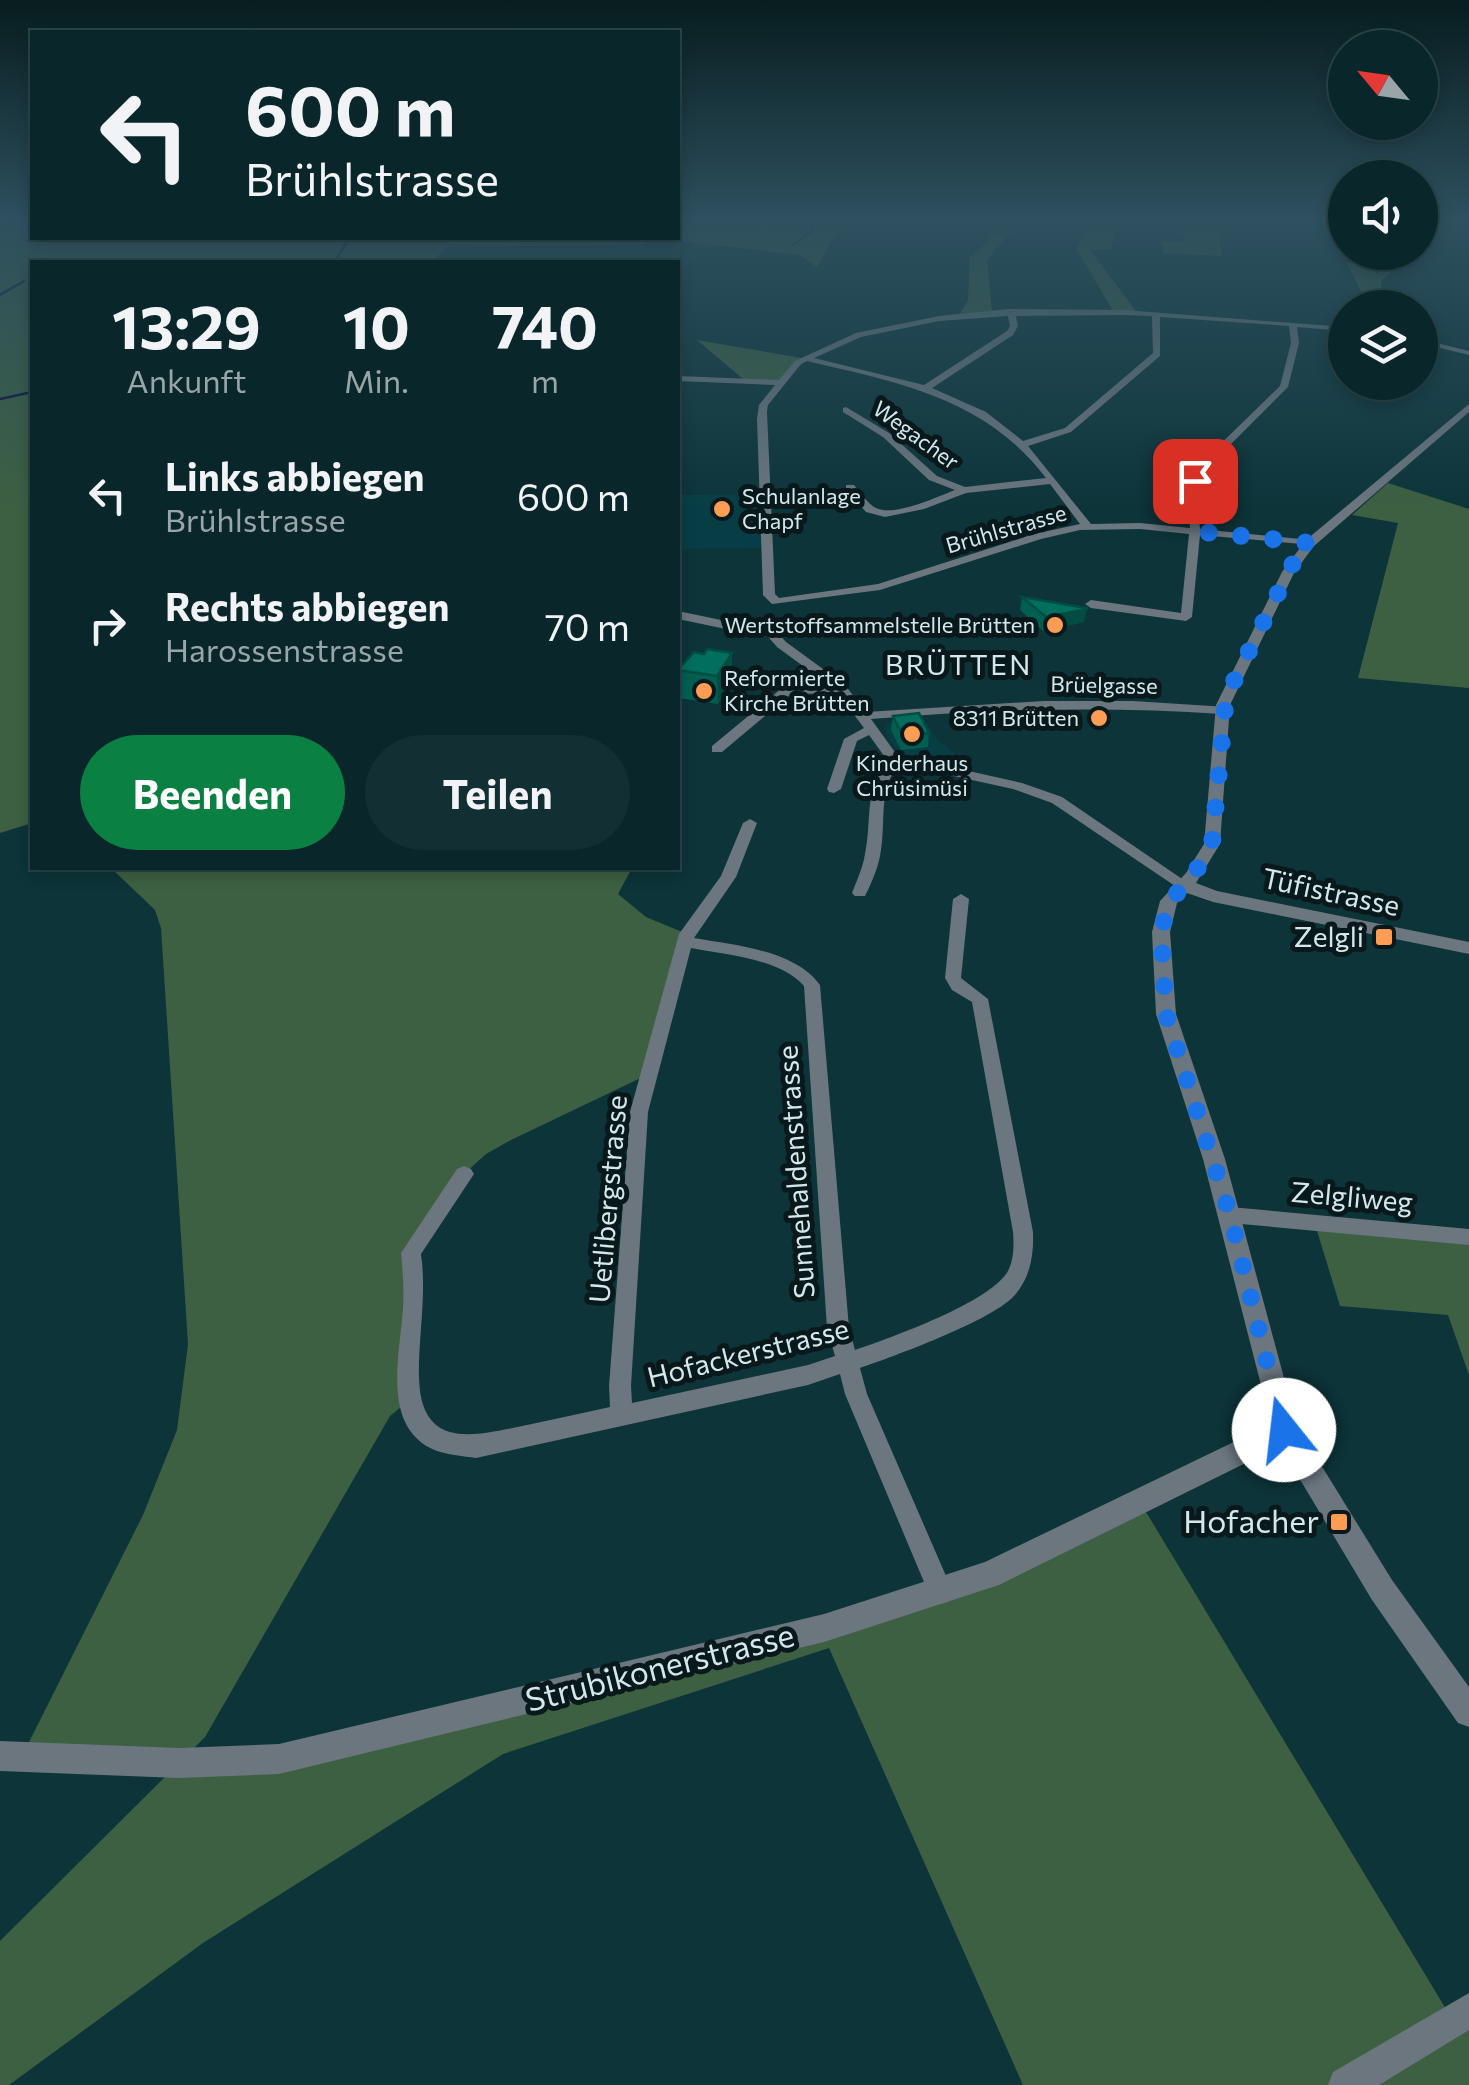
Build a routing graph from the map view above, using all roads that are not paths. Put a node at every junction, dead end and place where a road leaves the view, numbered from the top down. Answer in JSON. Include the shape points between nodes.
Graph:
{"nodes":[{"id":1,"x":946,"y":316,"type":"edge"},
{"id":2,"x":1012,"y":316,"type":"edge"},
{"id":3,"x":1156,"y":316,"type":"edge"},
{"id":4,"x":1161,"y":316,"type":"edge"},
{"id":5,"x":1293,"y":325,"type":"junction"},
{"id":6,"x":1328,"y":328,"type":"edge"},
{"id":7,"x":1438,"y":345,"type":"edge"},
{"id":8,"x":1469,"y":353,"type":"edge"},
{"id":9,"x":808,"y":359,"type":"junction"},
{"id":10,"x":680,"y":378,"type":"edge"},
{"id":11,"x":778,"y":382,"type":"junction"},
{"id":12,"x":928,"y":387,"type":"junction"},
{"id":13,"x":1469,"y":408,"type":"edge"},
{"id":14,"x":846,"y":410,"type":"dead end"},
{"id":15,"x":1022,"y":445,"type":"junction"},
{"id":16,"x":1050,"y":482,"type":"junction"},
{"id":17,"x":850,"y":486,"type":"dead end"},
{"id":18,"x":964,"y":490,"type":"junction"},
{"id":19,"x":1088,"y":526,"type":"junction"},
{"id":20,"x":1194,"y":531,"type":"junction"},
{"id":21,"x":1310,"y":543,"type":"junction"},
{"id":22,"x":776,"y":602,"type":"junction"},
{"id":23,"x":1091,"y":604,"type":"dead end"},
{"id":24,"x":680,"y":616,"type":"edge"},
{"id":25,"x":766,"y":627,"type":"junction"},
{"id":26,"x":840,"y":688,"type":"junction"},
{"id":27,"x":1222,"y":710,"type":"junction"},
{"id":28,"x":869,"y":722,"type":"junction"},
{"id":29,"x":717,"y":749,"type":"dead end"},
{"id":30,"x":895,"y":760,"type":"junction"},
{"id":31,"x":834,"y":789,"type":"dead end"},
{"id":32,"x":750,"y":823,"type":"dead end"},
{"id":33,"x":1183,"y":885,"type":"junction"},
{"id":34,"x":860,"y":893,"type":"dead end"},
{"id":35,"x":961,"y":898,"type":"dead end"},
{"id":36,"x":686,"y":938,"type":"junction"},
{"id":37,"x":1469,"y":948,"type":"edge"},
{"id":38,"x":464,"y":1174,"type":"dead end"},
{"id":39,"x":1230,"y":1215,"type":"junction"},
{"id":40,"x":1469,"y":1236,"type":"edge"},
{"id":41,"x":846,"y":1364,"type":"junction"},
{"id":42,"x":622,"y":1414,"type":"junction"},
{"id":43,"x":1284,"y":1430,"type":"junction"},
{"id":44,"x":941,"y":1592,"type":"junction"},
{"id":45,"x":1469,"y":1712,"type":"edge"},
{"id":46,"x":0,"y":1756,"type":"edge"},
{"id":47,"x":1469,"y":2010,"type":"edge"},
{"id":48,"x":1346,"y":2085,"type":"edge"}],
"edges":[{"from":1,"to":9,"type":"street","via":[[894,325]]},
{"from":2,"to":12,"type":"street","via":[[1010,333]]},
{"from":3,"to":15,"type":"street","via":[[1157,354],[1068,430]]},
{"from":4,"to":5,"type":"street"},
{"from":5,"to":6,"type":"street"},
{"from":5,"to":20,"type":"street","via":[[1284,387],[1197,476]]},
{"from":7,"to":8,"type":"street"},
{"from":9,"to":11,"type":"street"},
{"from":9,"to":12,"type":"street"},
{"from":10,"to":11,"type":"street"},
{"from":11,"to":22,"type":"street","via":[[762,418],[769,596]]},
{"from":12,"to":15,"type":"street","via":[[968,403]]},
{"from":13,"to":21,"type":"street"},
{"from":14,"to":18,"type":"street","name":"Wegacher","via":[[933,478]]},
{"from":15,"to":16,"type":"street"},
{"from":16,"to":18,"type":"street","name":"Wegacher"},
{"from":16,"to":19,"type":"street"},
{"from":17,"to":18,"type":"street","name":"Wegacher","via":[[870,510],[885,514]]},
{"from":19,"to":20,"type":"street","name":"Brühlstrasse"},
{"from":19,"to":22,"type":"street","name":"Brühlstrasse","via":[[880,587]]},
{"from":20,"to":21,"type":"street","name":"Brühlstrasse"},
{"from":20,"to":23,"type":"street","via":[[1186,616]]},
{"from":21,"to":27,"type":"street","via":[[1288,572]]},
{"from":22,"to":25,"type":"street","via":[[766,612]]},
{"from":24,"to":25,"type":"street"},
{"from":25,"to":26,"type":"street"},
{"from":26,"to":28,"type":"street"},
{"from":26,"to":29,"type":"street","via":[[787,692]]},
{"from":27,"to":28,"type":"street","name":"Brüelgasse","via":[[1083,702],[968,705]]},
{"from":27,"to":33,"type":"street","via":[[1212,844]]},
{"from":28,"to":30,"type":"street"},
{"from":28,"to":31,"type":"street","via":[[850,740]]},
{"from":30,"to":33,"type":"street","via":[[1057,800]]},
{"from":30,"to":34,"type":"street","via":[[872,817],[873,852]]},
{"from":32,"to":36,"type":"street","via":[[728,877]]},
{"from":33,"to":37,"type":"street","name":"Tüfistrasse"},
{"from":33,"to":39,"type":"street","via":[[1169,902],[1161,932],[1166,1014]]},
{"from":35,"to":41,"type":"street","name":"Hofackerstrasse","via":[[953,978],[980,999],[1024,1252],[1018,1273],[984,1306]]},
{"from":36,"to":41,"type":"street","name":"Sunnehaldenstrasse","via":[[779,964],[812,985]]},
{"from":36,"to":42,"type":"street","name":"Uetlibergstrasse","via":[[640,1112]]},
{"from":38,"to":42,"type":"street","name":"Hofackerstrasse","via":[[412,1253],[418,1277],[406,1403],[418,1427],[450,1447],[476,1447]]},
{"from":39,"to":40,"type":"street","name":"Zelgliweg"},
{"from":39,"to":43,"type":"street"},
{"from":41,"to":42,"type":"street","name":"Hofackerstrasse"},
{"from":41,"to":44,"type":"street","name":"Sunnehaldenstrasse"},
{"from":43,"to":44,"type":"street","name":"Strubikonerstrasse","via":[[1032,1556]]},
{"from":43,"to":45,"type":"street","via":[[1382,1590]]},
{"from":44,"to":46,"type":"street","name":"Strubikonerstrasse","via":[[806,1632],[279,1759],[195,1764]]},
{"from":47,"to":48,"type":"street"}]}
